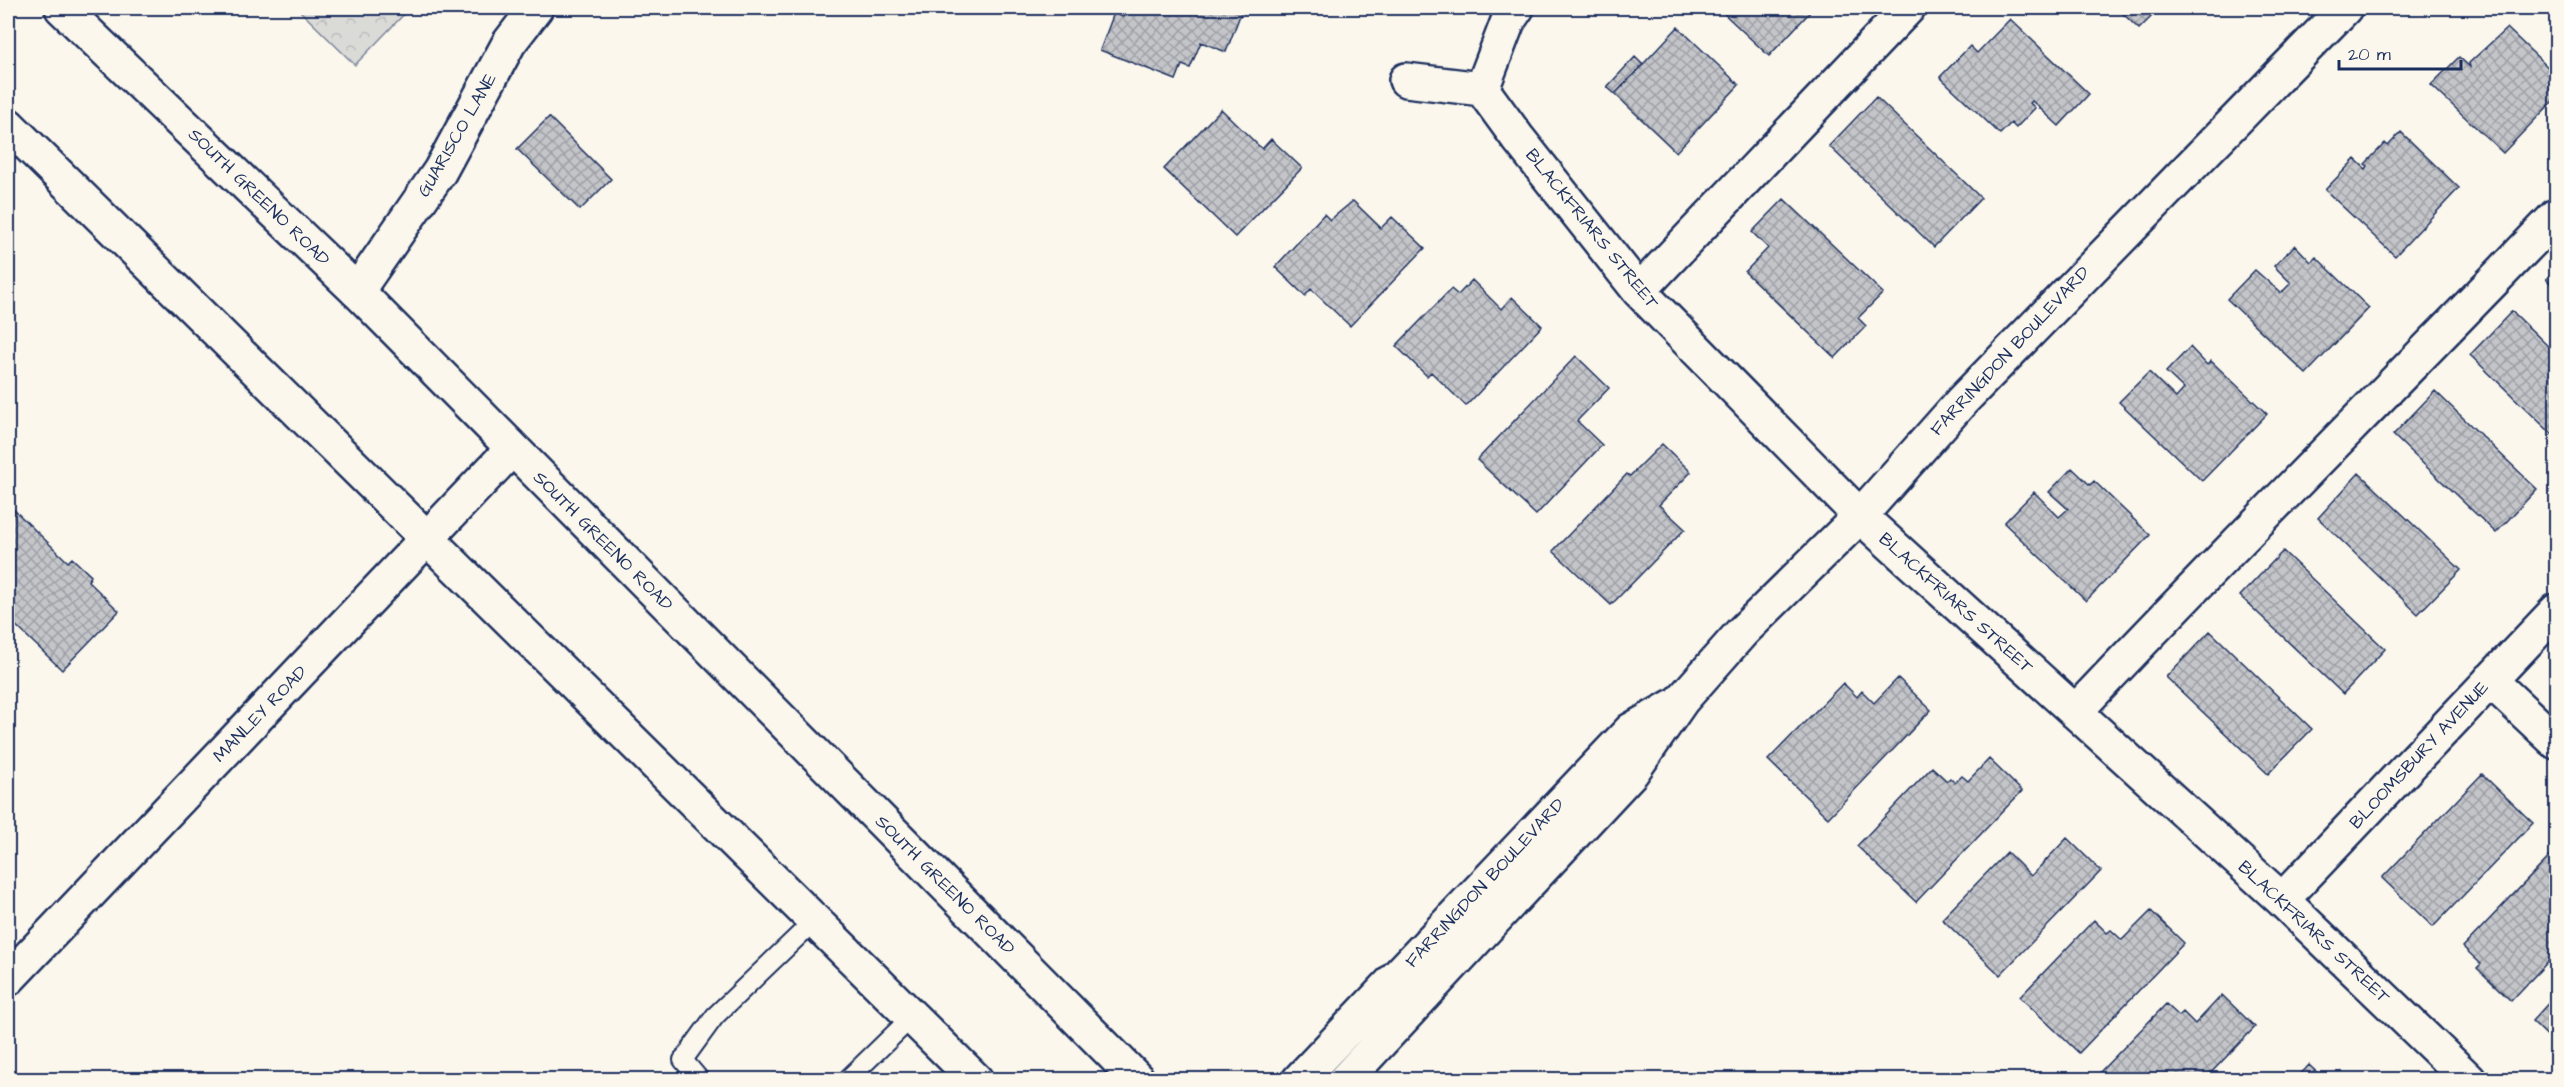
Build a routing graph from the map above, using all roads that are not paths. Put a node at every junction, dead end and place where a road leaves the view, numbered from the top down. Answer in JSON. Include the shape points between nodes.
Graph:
{"nodes":[{"id":1,"x":62,"y":8,"type":"edge"},
{"id":2,"x":536,"y":8,"type":"edge"},
{"id":3,"x":1517,"y":8,"type":"edge"},
{"id":4,"x":1908,"y":8,"type":"edge"},
{"id":5,"x":2344,"y":8,"type":"edge"},
{"id":6,"x":1406,"y":80,"type":"dead end"},
{"id":7,"x":1482,"y":89,"type":"junction"},
{"id":8,"x":8,"y":126,"type":"edge"},
{"id":9,"x":2556,"y":216,"type":"edge"},
{"id":10,"x":357,"y":291,"type":"junction"},
{"id":11,"x":1639,"y":291,"type":"junction"},
{"id":12,"x":512,"y":449,"type":"junction"},
{"id":13,"x":1860,"y":516,"type":"junction"},
{"id":14,"x":428,"y":537,"type":"junction"},
{"id":15,"x":2556,"y":611,"type":"edge"},
{"id":16,"x":2490,"y":681,"type":"junction"},
{"id":17,"x":1682,"y":700,"type":"junction"},
{"id":18,"x":2075,"y":712,"type":"junction"},
{"id":19,"x":2556,"y":742,"type":"edge"},
{"id":20,"x":2282,"y":900,"type":"junction"},
{"id":21,"x":815,"y":920,"type":"junction"},
{"id":22,"x":8,"y":979,"type":"edge"},
{"id":23,"x":912,"y":1017,"type":"junction"},
{"id":24,"x":700,"y":1080,"type":"edge"},
{"id":25,"x":847,"y":1080,"type":"edge"},
{"id":26,"x":975,"y":1080,"type":"edge"},
{"id":27,"x":1138,"y":1080,"type":"edge"},
{"id":28,"x":1299,"y":1080,"type":"edge"},
{"id":29,"x":1345,"y":1080,"type":"edge"},
{"id":30,"x":2469,"y":1080,"type":"edge"}],
"edges":[{"from":1,"to":10,"type":"street","name":"SOUTH GREENO ROAD"},
{"from":2,"to":10,"type":"street","name":"GUARISCO LANE","via":[[509,43],[440,171]]},
{"from":3,"to":7,"type":"street","via":[[1508,21]]},
{"from":4,"to":11,"type":"street"},
{"from":5,"to":13,"type":"street","name":"FARRINGDON BOULEVARD","via":[[1970,393]]},
{"from":6,"to":7,"type":"street"},
{"from":7,"to":11,"type":"street","name":"BLACKFRIARS STREET"},
{"from":8,"to":14,"type":"street"},
{"from":9,"to":18,"type":"street"},
{"from":10,"to":12,"type":"street","name":"SOUTH GREENO ROAD"},
{"from":11,"to":13,"type":"street","name":"BLACKFRIARS STREET"},
{"from":12,"to":14,"type":"street","name":"MANLEY ROAD"},
{"from":12,"to":27,"type":"street","name":"SOUTH GREENO ROAD"},
{"from":13,"to":17,"type":"street","name":"FARRINGDON BOULEVARD","via":[[1742,632]]},
{"from":13,"to":18,"type":"street","name":"BLACKFRIARS STREET"},
{"from":14,"to":21,"type":"street"},
{"from":14,"to":22,"type":"street","name":"MANLEY ROAD"},
{"from":15,"to":16,"type":"street","name":"BLOOMSBURY AVENUE"},
{"from":16,"to":19,"type":"street"},
{"from":16,"to":20,"type":"street","name":"BLOOMSBURY AVENUE"},
{"from":17,"to":28,"type":"street","name":"FARRINGDON BOULEVARD","via":[[1630,730]]},
{"from":17,"to":29,"type":"street","name":"FARRINGDON BOULEVARD","via":[[1632,772]]},
{"from":18,"to":20,"type":"street","name":"BLACKFRIARS STREET"},
{"from":20,"to":30,"type":"street","name":"BLACKFRIARS STREET"},
{"from":21,"to":23,"type":"street"},
{"from":21,"to":24,"type":"lane","via":[[715,1016],[683,1060]]},
{"from":23,"to":25,"type":"lane"},
{"from":23,"to":26,"type":"street"}]}
